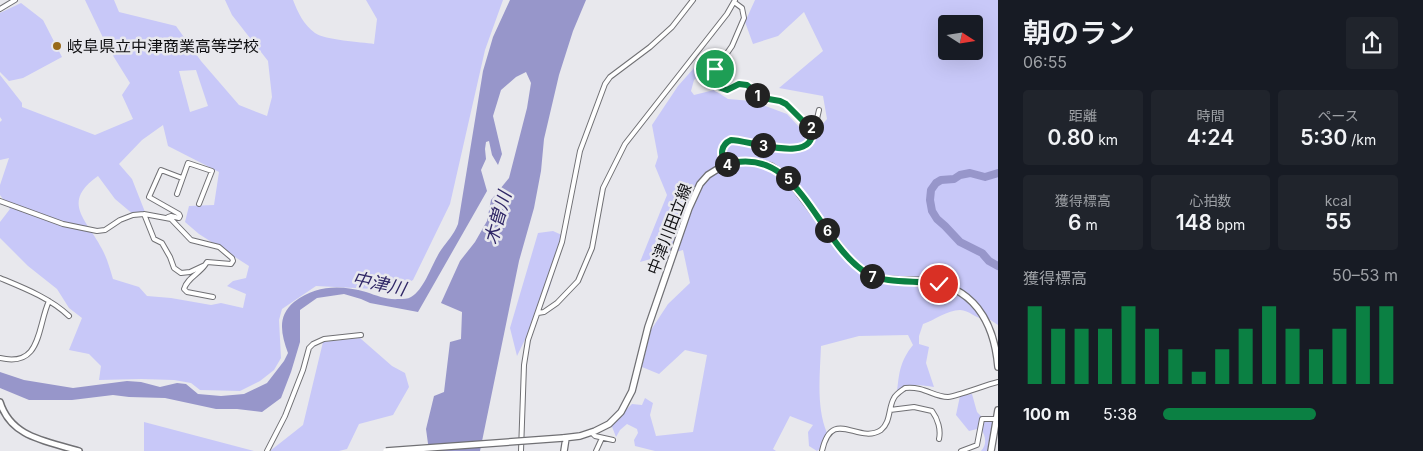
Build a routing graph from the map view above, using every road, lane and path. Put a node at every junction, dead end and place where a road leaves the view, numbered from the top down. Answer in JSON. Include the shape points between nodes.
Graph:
{"nodes":[{"id":1,"x":15,"y":0,"type":"edge"},
{"id":2,"x":693,"y":0,"type":"edge"},
{"id":3,"x":735,"y":1,"type":"edge"},
{"id":4,"x":0,"y":9,"type":"edge"},
{"id":5,"x":819,"y":110,"type":"dead end"},
{"id":6,"x":811,"y":126,"type":"junction"},
{"id":7,"x":724,"y":165,"type":"junction"},
{"id":8,"x":182,"y":178,"type":"junction"},
{"id":9,"x":177,"y":194,"type":"dead end"},
{"id":10,"x":0,"y":200,"type":"edge"},
{"id":11,"x":199,"y":204,"type":"dead end"},
{"id":12,"x":144,"y":214,"type":"junction"},
{"id":13,"x":166,"y":218,"type":"junction"},
{"id":14,"x":205,"y":265,"type":"junction"},
{"id":15,"x":0,"y":278,"type":"edge"},
{"id":16,"x":213,"y":297,"type":"dead end"},
{"id":17,"x":50,"y":301,"type":"junction"},
{"id":18,"x":538,"y":313,"type":"junction"},
{"id":19,"x":69,"y":316,"type":"dead end"},
{"id":20,"x":361,"y":335,"type":"dead end"},
{"id":21,"x":0,"y":358,"type":"edge"},
{"id":22,"x":998,"y":367,"type":"edge"},
{"id":23,"x":998,"y":382,"type":"edge"},
{"id":24,"x":0,"y":402,"type":"edge"},
{"id":25,"x":890,"y":410,"type":"junction"},
{"id":26,"x":998,"y":410,"type":"edge"},
{"id":27,"x":997,"y":419,"type":"junction"},
{"id":28,"x":591,"y":432,"type":"junction"},
{"id":29,"x":565,"y":438,"type":"junction"},
{"id":30,"x":602,"y":438,"type":"junction"},
{"id":31,"x":939,"y":439,"type":"dead end"},
{"id":32,"x":614,"y":440,"type":"dead end"},
{"id":33,"x":79,"y":451,"type":"edge"},
{"id":34,"x":267,"y":451,"type":"edge"},
{"id":35,"x":386,"y":451,"type":"edge"},
{"id":36,"x":521,"y":451,"type":"edge"},
{"id":37,"x":564,"y":451,"type":"edge"},
{"id":38,"x":596,"y":451,"type":"edge"},
{"id":39,"x":822,"y":451,"type":"edge"},
{"id":40,"x":961,"y":451,"type":"edge"},
{"id":41,"x":991,"y":451,"type":"edge"}],
"edges":[{"from":1,"to":4,"type":"street"},
{"from":2,"to":18,"type":"street","via":[[672,27],[605,84],[580,151],[562,242]]},
{"from":3,"to":6,"type":"street","via":[[742,8],[744,18],[732,46],[715,69],[715,83],[727,90],[739,84],[747,85],[763,98],[786,104]]},
{"from":3,"to":18,"type":"street","via":[[625,144],[603,188],[592,248],[578,281],[557,304]]},
{"from":5,"to":6,"type":"street","via":[[816,123]]},
{"from":6,"to":7,"type":"street","via":[[810,140],[795,150],[728,141],[722,150]]},
{"from":7,"to":22,"type":"main road","name":"中津川田立線","via":[[757,162],[772,166],[786,176],[846,256],[870,275],[924,281],[962,293],[982,312],[989,324]]},
{"from":7,"to":28,"type":"main road","name":"中津川田立線","via":[[700,184],[689,208],[648,326],[632,391],[621,412],[608,424]]},
{"from":8,"to":9,"type":"street"},
{"from":8,"to":11,"type":"street","via":[[188,163],[212,171]]},
{"from":8,"to":13,"type":"street","via":[[161,170],[149,197],[180,216]]},
{"from":10,"to":12,"type":"street","via":[[63,224],[97,230],[105,230],[133,215]]},
{"from":12,"to":13,"type":"street"},
{"from":12,"to":14,"type":"street","via":[[154,239],[162,243],[174,268],[181,273]]},
{"from":13,"to":14,"type":"street","via":[[174,221],[191,240],[219,247],[233,261],[231,264],[207,262]]},
{"from":14,"to":16,"type":"street","via":[[186,282],[184,289]]},
{"from":15,"to":17,"type":"street"},
{"from":17,"to":19,"type":"street"},
{"from":17,"to":21,"type":"street","via":[[33,351],[10,360]]},
{"from":18,"to":36,"type":"street","via":[[525,355]]},
{"from":20,"to":34,"type":"street","via":[[324,339],[312,344],[286,416]]},
{"from":23,"to":25,"type":"street","via":[[949,397],[905,388],[894,398]]},
{"from":24,"to":33,"type":"street","via":[[4,414],[22,432]]},
{"from":25,"to":31,"type":"street","via":[[914,407],[932,411],[940,431]]},
{"from":25,"to":39,"type":"street","via":[[885,425],[874,432],[833,430],[826,436]]},
{"from":26,"to":27,"type":"main road"},
{"from":27,"to":40,"type":"street","via":[[982,419],[977,445]]},
{"from":27,"to":41,"type":"main road"},
{"from":28,"to":29,"type":"main road","name":"中津川田立線"},
{"from":28,"to":30,"type":"street"},
{"from":29,"to":35,"type":"main road","name":"中津川田立線","bridge":true},
{"from":29,"to":37,"type":"main road"},
{"from":30,"to":32,"type":"street"},
{"from":30,"to":38,"type":"street"}]}
